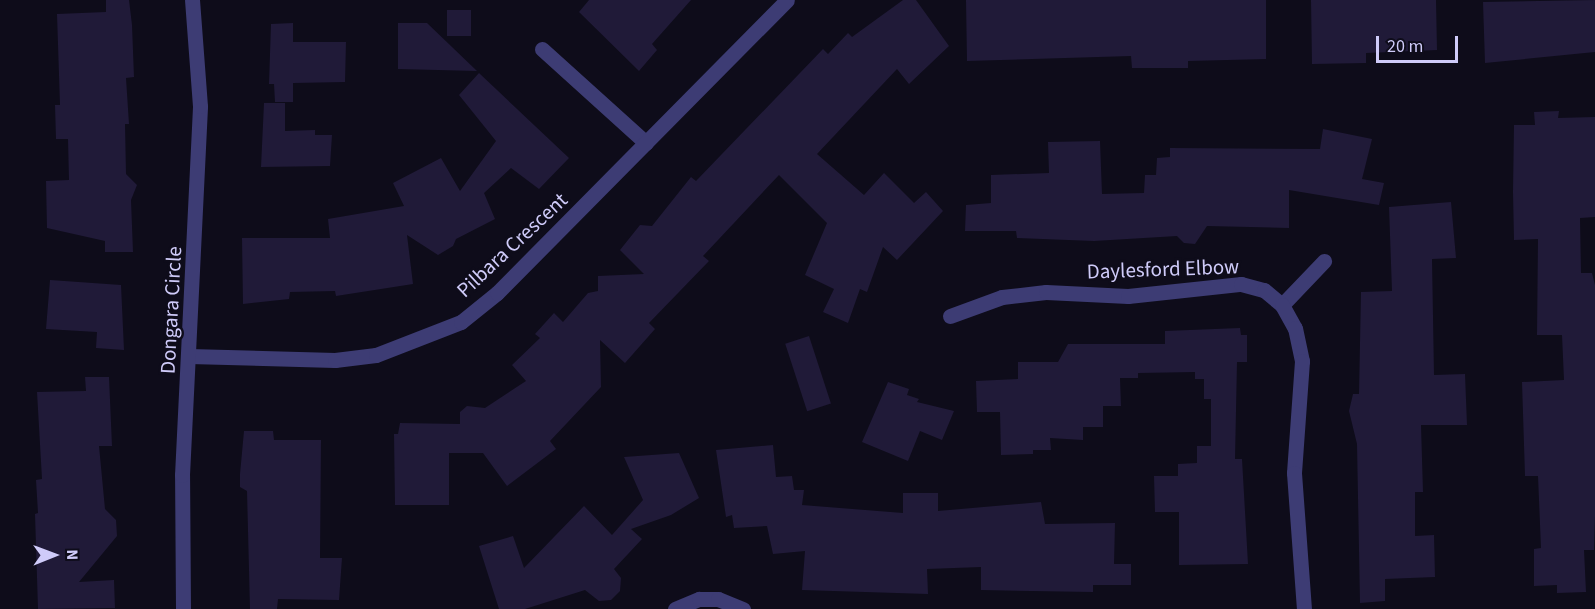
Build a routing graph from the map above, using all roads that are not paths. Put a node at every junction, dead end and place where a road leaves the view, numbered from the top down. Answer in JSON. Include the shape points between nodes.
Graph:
{"nodes":[{"id":1,"x":787,"y":0,"type":"edge"},
{"id":2,"x":193,"y":5,"type":"edge"},
{"id":3,"x":542,"y":49,"type":"dead end"},
{"id":4,"x":646,"y":143,"type":"junction"},
{"id":5,"x":1324,"y":261,"type":"dead end"},
{"id":6,"x":1282,"y":305,"type":"junction"},
{"id":7,"x":950,"y":316,"type":"dead end"},
{"id":8,"x":189,"y":356,"type":"junction"},
{"id":9,"x":183,"y":609,"type":"edge"},
{"id":10,"x":675,"y":609,"type":"edge"},
{"id":11,"x":743,"y":609,"type":"edge"},
{"id":12,"x":1304,"y":609,"type":"edge"}],
"edges":[{"from":1,"to":4,"type":"street","name":"Pilbara Crescent"},
{"from":2,"to":8,"type":"street","name":"Dongara Circle","via":[[200,106]]},
{"from":3,"to":4,"type":"street"},
{"from":4,"to":8,"type":"street","name":"Pilbara Crescent","via":[[497,293],[461,322],[420,341],[335,360]]},
{"from":5,"to":6,"type":"street"},
{"from":6,"to":7,"type":"street","name":"Daylesford Elbow","via":[[1264,290],[1241,284],[1128,296],[1046,292],[1002,297]]},
{"from":6,"to":12,"type":"street","name":"Daylesford Elbow","via":[[1295,328],[1302,361],[1294,473]]},
{"from":8,"to":9,"type":"street","name":"Dongara Circle","via":[[182,475]]},
{"from":10,"to":11,"type":"street","via":[[699,599],[718,599]]}]}
